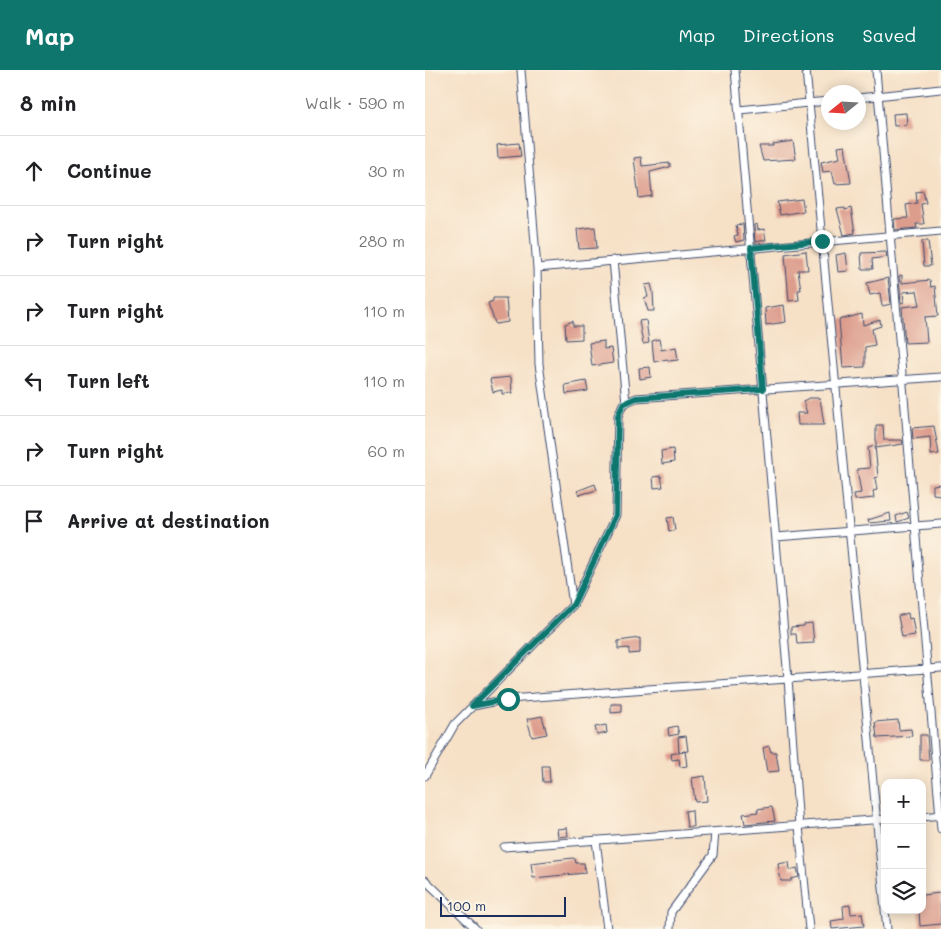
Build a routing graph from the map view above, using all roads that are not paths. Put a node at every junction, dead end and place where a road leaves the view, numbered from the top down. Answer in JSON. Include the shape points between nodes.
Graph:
{"nodes":[{"id":1,"x":521,"y":70,"type":"edge"},
{"id":2,"x":735,"y":70,"type":"edge"},
{"id":3,"x":806,"y":70,"type":"edge"},
{"id":4,"x":876,"y":70,"type":"edge"},
{"id":5,"x":941,"y":90,"type":"edge"},
{"id":6,"x":878,"y":96,"type":"junction"},
{"id":7,"x":866,"y":97,"type":"edge"},
{"id":8,"x":821,"y":102,"type":"edge"},
{"id":9,"x":809,"y":103,"type":"junction"},
{"id":10,"x":739,"y":110,"type":"junction"},
{"id":11,"x":941,"y":231,"type":"edge"},
{"id":12,"x":890,"y":235,"type":"junction"},
{"id":13,"x":822,"y":241,"type":"junction"},
{"id":14,"x":751,"y":248,"type":"junction"},
{"id":15,"x":613,"y":260,"type":"junction"},
{"id":16,"x":537,"y":268,"type":"junction"},
{"id":17,"x":941,"y":377,"type":"edge"},
{"id":18,"x":903,"y":380,"type":"junction"},
{"id":19,"x":836,"y":384,"type":"junction"},
{"id":20,"x":763,"y":389,"type":"junction"},
{"id":21,"x":626,"y":403,"type":"junction"},
{"id":22,"x":941,"y":524,"type":"edge"},
{"id":23,"x":916,"y":526,"type":"junction"},
{"id":24,"x":849,"y":532,"type":"junction"},
{"id":25,"x":776,"y":538,"type":"junction"},
{"id":26,"x":573,"y":605,"type":"junction"},
{"id":27,"x":941,"y":668,"type":"edge"},
{"id":28,"x":928,"y":669,"type":"junction"},
{"id":29,"x":863,"y":674,"type":"junction"},
{"id":30,"x":788,"y":679,"type":"junction"},
{"id":31,"x":472,"y":706,"type":"junction"},
{"id":32,"x":425,"y":776,"type":"edge"},
{"id":33,"x":940,"y":815,"type":"edge"},
{"id":34,"x":926,"y":817,"type":"edge"},
{"id":35,"x":881,"y":819,"type":"edge"},
{"id":36,"x":875,"y":820,"type":"junction"},
{"id":37,"x":799,"y":826,"type":"junction"},
{"id":38,"x":941,"y":829,"type":"edge"},
{"id":39,"x":715,"y":832,"type":"junction"},
{"id":40,"x":596,"y":840,"type":"junction"},
{"id":41,"x":504,"y":847,"type":"dead end"},
{"id":42,"x":881,"y":873,"type":"edge"},
{"id":43,"x":425,"y":880,"type":"edge"},
{"id":44,"x":886,"y":914,"type":"edge"},
{"id":45,"x":476,"y":929,"type":"edge"},
{"id":46,"x":607,"y":929,"type":"edge"},
{"id":47,"x":670,"y":929,"type":"edge"},
{"id":48,"x":809,"y":929,"type":"edge"},
{"id":49,"x":887,"y":929,"type":"edge"}],
"edges":[{"from":1,"to":16,"type":"street"},
{"from":2,"to":10,"type":"street"},
{"from":3,"to":9,"type":"street"},
{"from":4,"to":6,"type":"street"},
{"from":5,"to":6,"type":"street"},
{"from":6,"to":7,"type":"street"},
{"from":6,"to":12,"type":"street"},
{"from":8,"to":9,"type":"street"},
{"from":9,"to":10,"type":"street"},
{"from":9,"to":13,"type":"street"},
{"from":10,"to":14,"type":"street"},
{"from":11,"to":12,"type":"street"},
{"from":12,"to":13,"type":"street"},
{"from":12,"to":18,"type":"street"},
{"from":13,"to":14,"type":"street"},
{"from":13,"to":19,"type":"street"},
{"from":14,"to":15,"type":"street"},
{"from":14,"to":20,"type":"street"},
{"from":15,"to":16,"type":"street"},
{"from":15,"to":21,"type":"street"},
{"from":16,"to":26,"type":"street","via":[[539,364]]},
{"from":17,"to":18,"type":"street"},
{"from":18,"to":19,"type":"street"},
{"from":18,"to":23,"type":"street"},
{"from":19,"to":20,"type":"street"},
{"from":19,"to":24,"type":"street"},
{"from":20,"to":21,"type":"street","via":[[636,398]]},
{"from":20,"to":25,"type":"street"},
{"from":21,"to":26,"type":"street","via":[[618,416],[616,515]]},
{"from":22,"to":23,"type":"street"},
{"from":23,"to":24,"type":"street"},
{"from":23,"to":28,"type":"street"},
{"from":24,"to":25,"type":"street"},
{"from":24,"to":29,"type":"street"},
{"from":25,"to":30,"type":"street"},
{"from":26,"to":31,"type":"street"},
{"from":27,"to":28,"type":"street"},
{"from":28,"to":29,"type":"street"},
{"from":28,"to":33,"type":"street"},
{"from":29,"to":30,"type":"street"},
{"from":29,"to":36,"type":"street"},
{"from":30,"to":31,"type":"street","via":[[508,699]]},
{"from":30,"to":37,"type":"street"},
{"from":31,"to":32,"type":"street","via":[[455,724]]},
{"from":33,"to":34,"type":"street"},
{"from":33,"to":38,"type":"street"},
{"from":35,"to":36,"type":"street"},
{"from":36,"to":37,"type":"street"},
{"from":36,"to":42,"type":"street"},
{"from":37,"to":39,"type":"street"},
{"from":37,"to":48,"type":"street"},
{"from":39,"to":40,"type":"street"},
{"from":39,"to":47,"type":"street","via":[[713,855],[671,912]]},
{"from":40,"to":41,"type":"street"},
{"from":40,"to":46,"type":"street"},
{"from":43,"to":45,"type":"street"},
{"from":44,"to":49,"type":"street"}]}
